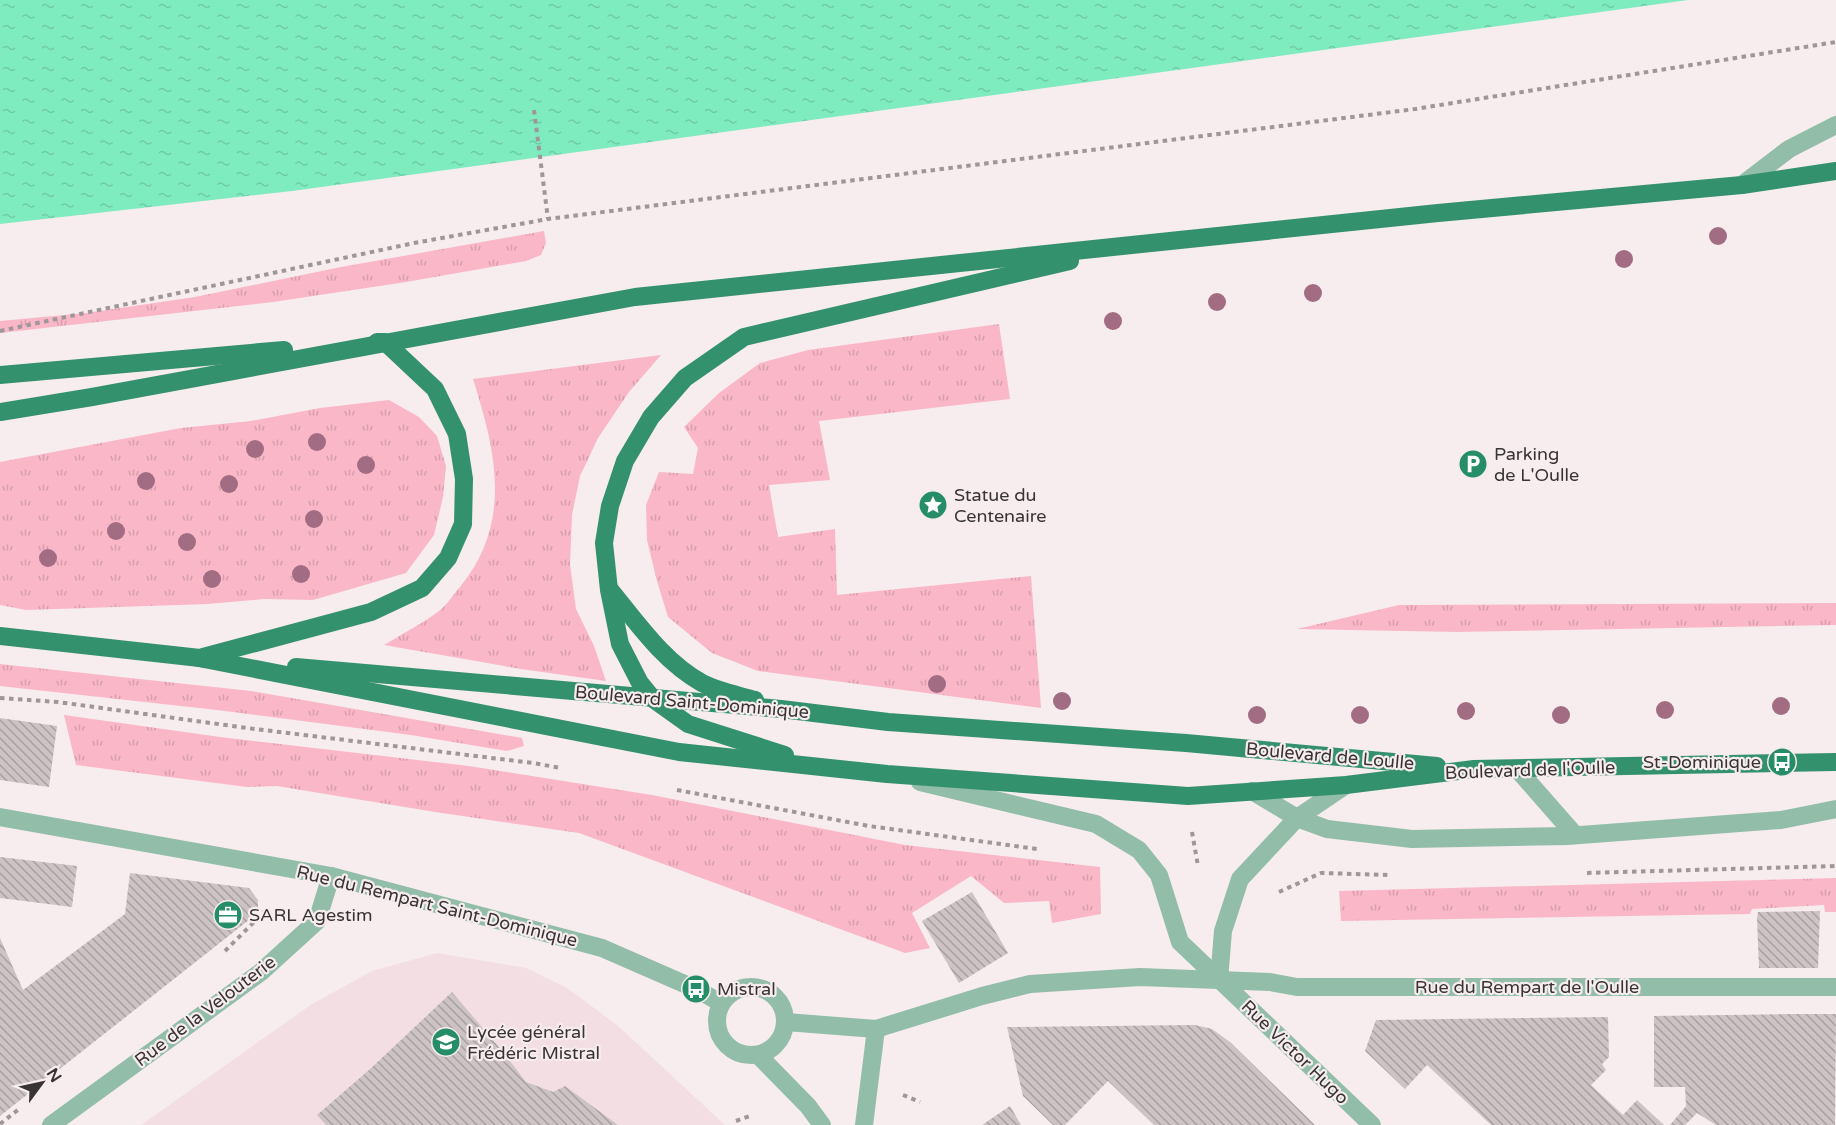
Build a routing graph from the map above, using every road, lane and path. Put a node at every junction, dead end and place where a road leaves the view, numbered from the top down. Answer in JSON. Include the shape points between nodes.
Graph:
{"nodes":[{"id":1,"x":1836,"y":42,"type":"edge"},
{"id":2,"x":534,"y":110,"type":"dead end"},
{"id":3,"x":1836,"y":125,"type":"edge"},
{"id":4,"x":1836,"y":171,"type":"edge"},
{"id":5,"x":1742,"y":185,"type":"junction"},
{"id":6,"x":548,"y":219,"type":"junction"},
{"id":7,"x":1144,"y":243,"type":"junction"},
{"id":8,"x":0,"y":331,"type":"edge"},
{"id":9,"x":385,"y":342,"type":"junction"},
{"id":10,"x":0,"y":375,"type":"edge"},
{"id":11,"x":0,"y":411,"type":"edge"},
{"id":12,"x":609,"y":590,"type":"junction"},
{"id":13,"x":0,"y":636,"type":"edge"},
{"id":14,"x":199,"y":658,"type":"junction"},
{"id":15,"x":0,"y":698,"type":"edge"},
{"id":16,"x":653,"y":699,"type":"junction"},
{"id":17,"x":781,"y":709,"type":"junction"},
{"id":18,"x":1186,"y":743,"type":"joint"},
{"id":19,"x":1836,"y":762,"type":"edge"},
{"id":20,"x":818,"y":765,"type":"junction"},
{"id":21,"x":567,"y":769,"type":"dead end"},
{"id":22,"x":1474,"y":769,"type":"junction"},
{"id":23,"x":1518,"y":770,"type":"junction"},
{"id":24,"x":887,"y":774,"type":"junction"},
{"id":25,"x":1346,"y":784,"type":"junction"},
{"id":26,"x":669,"y":789,"type":"dead end"},
{"id":27,"x":1252,"y":791,"type":"junction"},
{"id":28,"x":1188,"y":796,"type":"joint"},
{"id":29,"x":1836,"y":809,"type":"edge"},
{"id":30,"x":0,"y":817,"type":"edge"},
{"id":31,"x":1297,"y":818,"type":"junction"},
{"id":32,"x":1191,"y":826,"type":"dead end"},
{"id":33,"x":1575,"y":835,"type":"junction"},
{"id":34,"x":1045,"y":850,"type":"dead end"},
{"id":35,"x":1198,"y":866,"type":"junction"},
{"id":36,"x":1209,"y":868,"type":"dead end"},
{"id":37,"x":1190,"y":869,"type":"dead end"},
{"id":38,"x":1159,"y":875,"type":"joint"},
{"id":39,"x":331,"y":876,"type":"junction"},
{"id":40,"x":1219,"y":980,"type":"junction"},
{"id":41,"x":1836,"y":987,"type":"edge"},
{"id":42,"x":721,"y":1004,"type":"junction"},
{"id":43,"x":786,"y":1022,"type":"junction"},
{"id":44,"x":876,"y":1029,"type":"junction"},
{"id":45,"x":758,"y":1055,"type":"junction"},
{"id":46,"x":894,"y":1092,"type":"dead end"},
{"id":47,"x":920,"y":1102,"type":"dead end"},
{"id":48,"x":750,"y":1116,"type":"dead end"},
{"id":49,"x":736,"y":1121,"type":"dead end"},
{"id":50,"x":51,"y":1125,"type":"edge"},
{"id":51,"x":822,"y":1125,"type":"edge"},
{"id":52,"x":864,"y":1125,"type":"edge"},
{"id":53,"x":1372,"y":1125,"type":"edge"}],
"edges":[{"from":1,"to":6,"type":"path","via":[[1415,109]]},
{"from":2,"to":6,"type":"path"},
{"from":3,"to":5,"type":"street","via":[[1789,149]]},
{"from":4,"to":5,"type":"main road"},
{"from":5,"to":7,"type":"main road"},
{"from":6,"to":8,"type":"path","via":[[414,243]]},
{"from":7,"to":9,"type":"main road","via":[[635,297]]},
{"from":7,"to":12,"type":"main road","via":[[744,338],[685,378],[651,417],[625,461],[610,506],[604,543]]},
{"from":9,"to":10,"type":"main road"},
{"from":9,"to":11,"type":"main road"},
{"from":9,"to":14,"type":"main road","via":[[435,389],[458,434],[464,479],[463,524],[448,558],[422,588],[371,612]]},
{"from":12,"to":16,"type":"main road","via":[[620,644]]},
{"from":12,"to":17,"type":"main road","via":[[682,669],[703,683]]},
{"from":13,"to":14,"type":"main road","name":"Boulevard Saint-Dominique"},
{"from":14,"to":16,"type":"main road","name":"Boulevard Saint-Dominique"},
{"from":14,"to":20,"type":"main road","name":"Boulevard Saint-Dominique","via":[[679,752]]},
{"from":15,"to":21,"type":"path","via":[[58,702]]},
{"from":16,"to":17,"type":"main road","name":"Boulevard Saint-Dominique"},
{"from":16,"to":20,"type":"main road","via":[[688,724]]},
{"from":17,"to":18,"type":"main road","name":"Boulevard Saint-Dominique","via":[[888,722]]},
{"from":18,"to":22,"type":"main road","name":"Boulevard de Loulle"},
{"from":19,"to":23,"type":"main road","name":"Boulevard de l'Oulle"},
{"from":20,"to":24,"type":"main road","name":"Boulevard Saint-Dominique"},
{"from":22,"to":23,"type":"main road","name":"Boulevard de l'Oulle"},
{"from":22,"to":25,"type":"main road","name":"Boulevard de l'Oulle"},
{"from":23,"to":33,"type":"street"},
{"from":24,"to":28,"type":"main road","name":"Boulevard Saint-Dominique"},
{"from":24,"to":38,"type":"street","name":"Boulevard Saint-Dominique","via":[[1096,824],[1140,850]]},
{"from":25,"to":27,"type":"main road","name":"Boulevard de l'Oulle"},
{"from":25,"to":31,"type":"street"},
{"from":26,"to":34,"type":"path","via":[[869,826]]},
{"from":27,"to":28,"type":"main road","name":"Boulevard de l'Oulle"},
{"from":27,"to":31,"type":"street"},
{"from":29,"to":33,"type":"street","via":[[1781,820]]},
{"from":30,"to":39,"type":"street","name":"Rue du Rempart Saint-Dominique"},
{"from":31,"to":33,"type":"street","via":[[1327,829],[1412,839]]},
{"from":31,"to":40,"type":"street","via":[[1240,879],[1223,931]]},
{"from":32,"to":35,"type":"path"},
{"from":35,"to":36,"type":"path"},
{"from":35,"to":37,"type":"path"},
{"from":38,"to":40,"type":"street","name":"Rue Victor Hugo","via":[[1180,942]]},
{"from":39,"to":42,"type":"street","name":"Rue du Rempart Saint-Dominique","via":[[602,948]]},
{"from":39,"to":50,"type":"street","name":"Rue de la Velouterie","via":[[317,921],[261,972]]},
{"from":40,"to":41,"type":"street","name":"Rue du Rempart de l'Oulle","via":[[1297,987]]},
{"from":40,"to":44,"type":"street","via":[[1140,977],[1030,984]]},
{"from":40,"to":53,"type":"street","name":"Rue Victor Hugo"},
{"from":42,"to":43,"type":"street","via":[[738,989],[760,988],[778,1001]]},
{"from":42,"to":45,"type":"street","via":[[717,1025],[726,1045],[736,1052]]},
{"from":43,"to":44,"type":"street"},
{"from":43,"to":45,"type":"street","via":[[778,1043]]},
{"from":44,"to":52,"type":"street"},
{"from":45,"to":51,"type":"street"},
{"from":46,"to":47,"type":"path"},
{"from":48,"to":49,"type":"path"}]}
